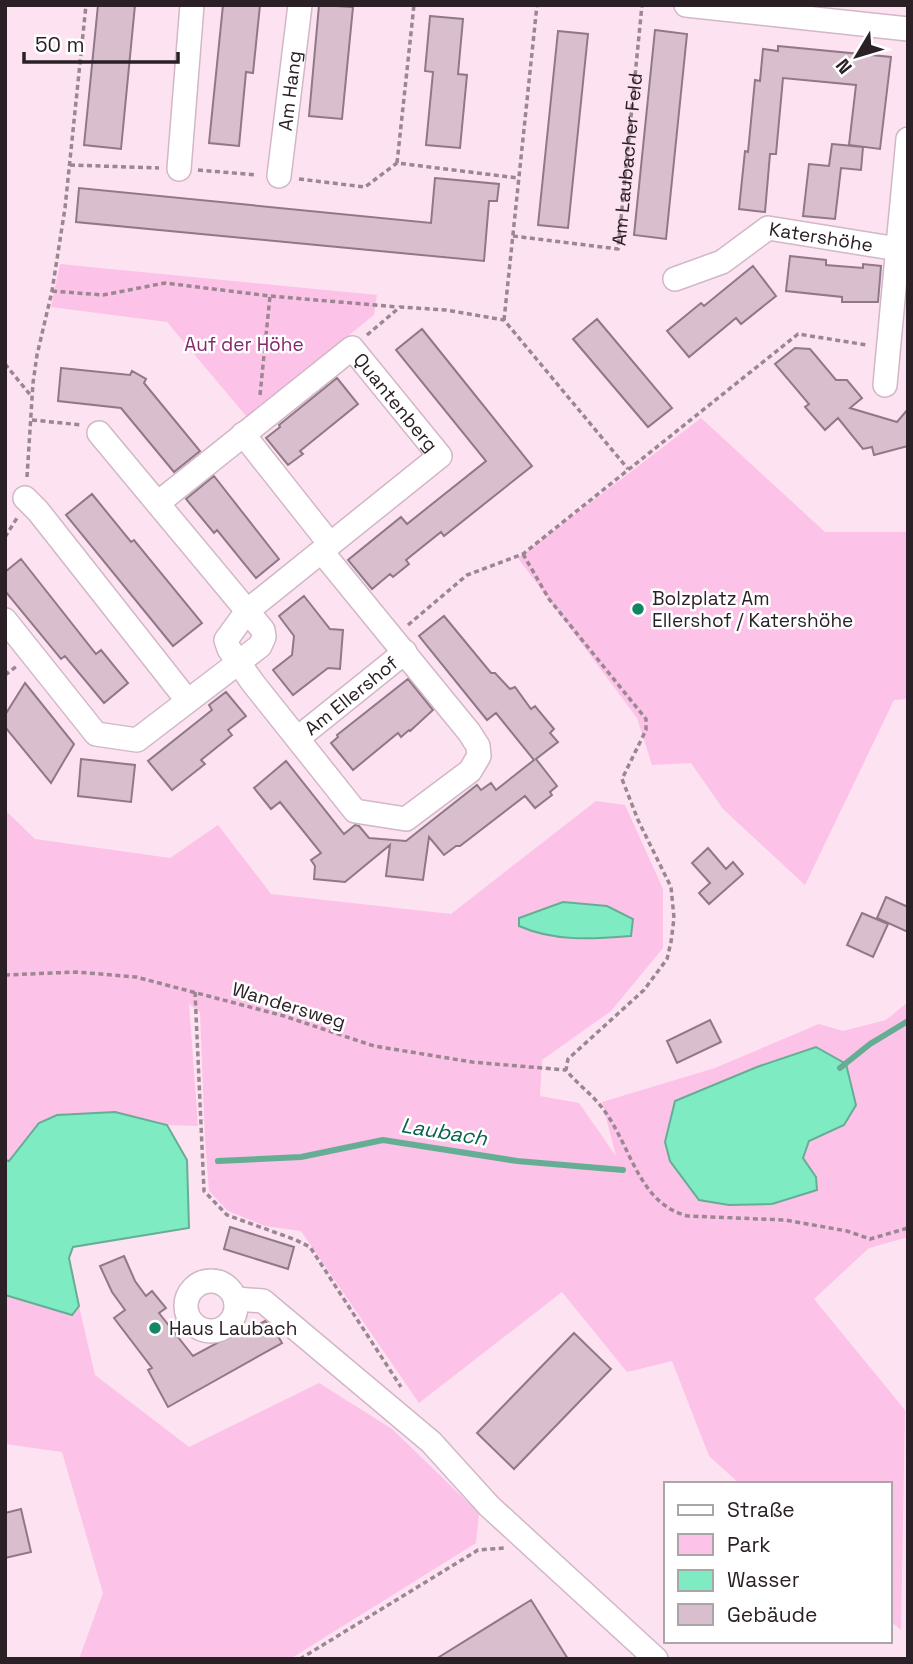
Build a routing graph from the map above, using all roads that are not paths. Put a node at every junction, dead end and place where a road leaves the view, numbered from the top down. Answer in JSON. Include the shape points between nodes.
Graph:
{"nodes":[{"id":1,"x":192,"y":5,"type":"edge"},
{"id":2,"x":300,"y":5,"type":"edge"},
{"id":3,"x":686,"y":5,"type":"edge"},
{"id":4,"x":908,"y":29,"type":"edge"},
{"id":5,"x":908,"y":139,"type":"edge"},
{"id":6,"x":179,"y":169,"type":"dead end"},
{"id":7,"x":279,"y":176,"type":"dead end"},
{"id":8,"x":903,"y":248,"type":"edge"},
{"id":9,"x":674,"y":279,"type":"dead end"},
{"id":10,"x":885,"y":385,"type":"dead end"},
{"id":11,"x":250,"y":428,"type":"junction"},
{"id":12,"x":99,"y":433,"type":"road end"},
{"id":13,"x":25,"y":498,"type":"road end"},
{"id":14,"x":158,"y":503,"type":"junction"},
{"id":15,"x":326,"y":548,"type":"junction"},
{"id":16,"x":247,"y":611,"type":"junction"},
{"id":17,"x":5,"y":620,"type":"edge"},
{"id":18,"x":399,"y":644,"type":"junction"},
{"id":19,"x":238,"y":663,"type":"junction"},
{"id":20,"x":187,"y":700,"type":"junction"},
{"id":21,"x":298,"y":737,"type":"junction"},
{"id":22,"x":236,"y":1299,"type":"dead end"},
{"id":23,"x":656,"y":1659,"type":"edge"}],
"edges":[{"from":1,"to":6,"type":"street"},
{"from":2,"to":7,"type":"street","name":"Am Hang"},
{"from":3,"to":4,"type":"street"},
{"from":5,"to":8,"type":"street"},
{"from":8,"to":9,"type":"street","name":"Katershöhe","via":[[768,228],[722,262]]},
{"from":8,"to":10,"type":"street","name":"Katershöhe"},
{"from":11,"to":14,"type":"street","name":"Quantenberg"},
{"from":11,"to":15,"type":"street"},
{"from":11,"to":15,"type":"street","name":"Quantenberg","via":[[352,348],[440,456]]},
{"from":12,"to":14,"type":"street"},
{"from":13,"to":20,"type":"street"},
{"from":14,"to":16,"type":"street"},
{"from":15,"to":16,"type":"street","name":"Quantenberg"},
{"from":15,"to":18,"type":"street","name":"Am Ellershof"},
{"from":16,"to":19,"type":"street","via":[[264,637],[260,646]]},
{"from":17,"to":20,"type":"street","via":[[96,733],[137,740]]},
{"from":18,"to":21,"type":"street","name":"Am Ellershof"},
{"from":18,"to":21,"type":"street","name":"Am Ellershof","via":[[478,746],[479,756],[470,771],[407,819],[355,811]]},
{"from":19,"to":20,"type":"street"},
{"from":19,"to":21,"type":"street","name":"Am Ellershof"},
{"from":22,"to":23,"type":"street","via":[[263,1301],[431,1442],[489,1506]]}]}
